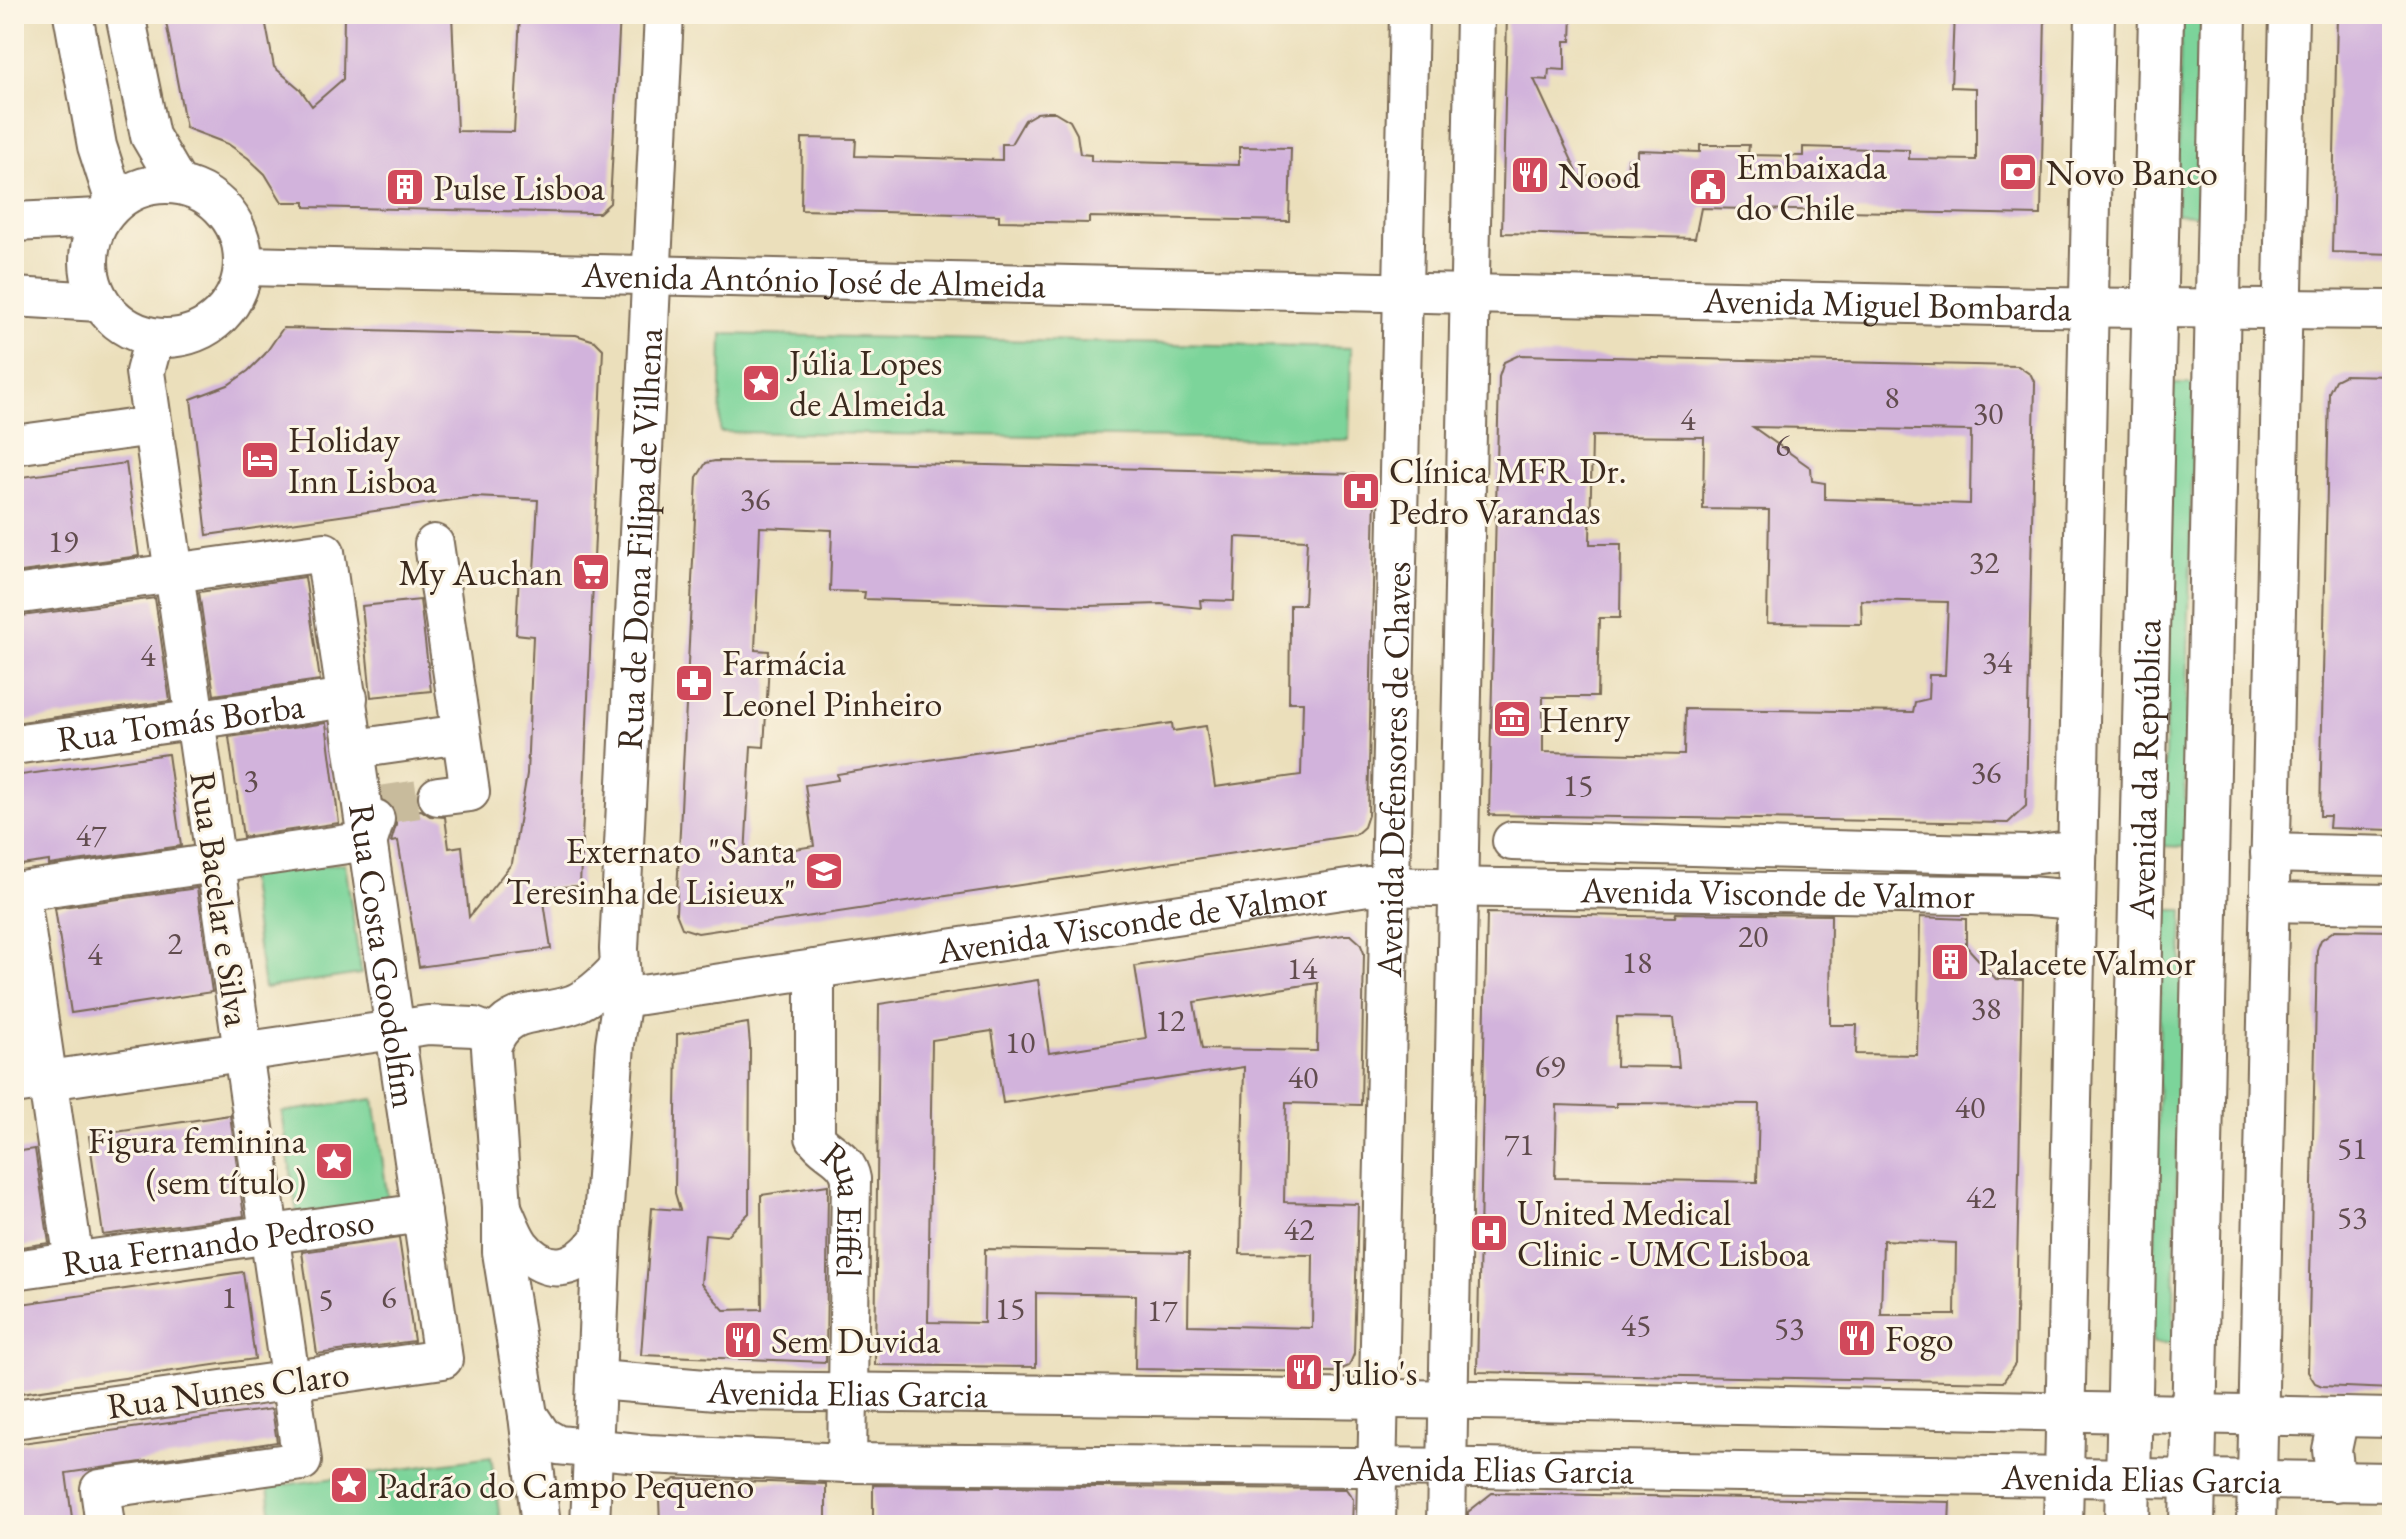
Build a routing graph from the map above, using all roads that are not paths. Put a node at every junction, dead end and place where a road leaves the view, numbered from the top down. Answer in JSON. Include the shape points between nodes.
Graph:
{"nodes":[{"id":1,"x":73,"y":14,"type":"edge"},
{"id":2,"x":125,"y":14,"type":"edge"},
{"id":3,"x":664,"y":14,"type":"edge"},
{"id":4,"x":1409,"y":14,"type":"edge"},
{"id":5,"x":1475,"y":14,"type":"edge"},
{"id":6,"x":2095,"y":14,"type":"edge"},
{"id":7,"x":2161,"y":14,"type":"edge"},
{"id":8,"x":2224,"y":14,"type":"edge"},
{"id":9,"x":2289,"y":14,"type":"edge"},
{"id":10,"x":178,"y":184,"type":"junction"},
{"id":11,"x":108,"y":210,"type":"junction"},
{"id":12,"x":14,"y":222,"type":"edge"},
{"id":13,"x":244,"y":266,"type":"junction"},
{"id":14,"x":651,"y":275,"type":"junction"},
{"id":15,"x":1393,"y":292,"type":"junction"},
{"id":16,"x":1471,"y":294,"type":"junction"},
{"id":17,"x":14,"y":297,"type":"edge"},
{"id":18,"x":99,"y":302,"type":"junction"},
{"id":19,"x":2088,"y":306,"type":"junction"},
{"id":20,"x":2154,"y":307,"type":"junction"},
{"id":21,"x":2216,"y":307,"type":"junction"},
{"id":22,"x":2282,"y":308,"type":"junction"},
{"id":23,"x":2392,"y":310,"type":"edge"},
{"id":24,"x":154,"y":338,"type":"junction"},
{"id":25,"x":153,"y":426,"type":"junction"},
{"id":26,"x":14,"y":445,"type":"edge"},
{"id":27,"x":434,"y":544,"type":"dead end"},
{"id":28,"x":174,"y":572,"type":"junction"},
{"id":29,"x":14,"y":595,"type":"edge"},
{"id":30,"x":348,"y":698,"type":"junction"},
{"id":31,"x":195,"y":719,"type":"junction"},
{"id":32,"x":461,"y":734,"type":"junction"},
{"id":33,"x":14,"y":745,"type":"edge"},
{"id":34,"x":355,"y":749,"type":"junction"},
{"id":35,"x":438,"y":796,"type":"tunnel mouth"},
{"id":36,"x":380,"y":805,"type":"dead end"},
{"id":37,"x":368,"y":841,"type":"junction"},
{"id":38,"x":1512,"y":841,"type":"dead end"},
{"id":39,"x":2078,"y":849,"type":"junction"},
{"id":40,"x":2270,"y":853,"type":"junction"},
{"id":41,"x":2392,"y":856,"type":"edge"},
{"id":42,"x":216,"y":863,"type":"junction"},
{"id":43,"x":1389,"y":886,"type":"junction"},
{"id":44,"x":1459,"y":886,"type":"junction"},
{"id":45,"x":17,"y":891,"type":"edge"},
{"id":46,"x":2076,"y":900,"type":"junction"},
{"id":47,"x":2269,"y":902,"type":"junction"},
{"id":48,"x":2392,"y":904,"type":"edge"},
{"id":49,"x":815,"y":969,"type":"junction"},
{"id":50,"x":620,"y":984,"type":"junction"},
{"id":51,"x":555,"y":1008,"type":"junction"},
{"id":52,"x":395,"y":1030,"type":"junction"},
{"id":53,"x":495,"y":1035,"type":"junction"},
{"id":54,"x":615,"y":1044,"type":"junction"},
{"id":55,"x":243,"y":1051,"type":"junction"},
{"id":56,"x":31,"y":1083,"type":"edge"},
{"id":57,"x":502,"y":1207,"type":"junction"},
{"id":58,"x":422,"y":1213,"type":"junction"},
{"id":59,"x":269,"y":1234,"type":"junction"},
{"id":60,"x":602,"y":1235,"type":"junction"},
{"id":61,"x":74,"y":1262,"type":"junction"},
{"id":62,"x":14,"y":1270,"type":"edge"},
{"id":63,"x":443,"y":1359,"type":"joint"},
{"id":64,"x":290,"y":1380,"type":"junction"},
{"id":65,"x":598,"y":1380,"type":"junction"},
{"id":66,"x":847,"y":1392,"type":"junction"},
{"id":67,"x":1378,"y":1399,"type":"junction"},
{"id":68,"x":1448,"y":1399,"type":"junction"},
{"id":69,"x":2065,"y":1413,"type":"junction"},
{"id":70,"x":2129,"y":1414,"type":"junction"},
{"id":71,"x":528,"y":1415,"type":"junction"},
{"id":72,"x":2193,"y":1415,"type":"junction"},
{"id":73,"x":2258,"y":1416,"type":"junction"},
{"id":74,"x":2339,"y":1417,"type":"junction"},
{"id":75,"x":2392,"y":1418,"type":"edge"},
{"id":76,"x":14,"y":1419,"type":"edge"},
{"id":77,"x":594,"y":1451,"type":"junction"},
{"id":78,"x":847,"y":1463,"type":"junction"},
{"id":79,"x":1377,"y":1467,"type":"junction"},
{"id":80,"x":1447,"y":1468,"type":"junction"},
{"id":81,"x":2064,"y":1477,"type":"junction"},
{"id":82,"x":2128,"y":1478,"type":"junction"},
{"id":83,"x":2193,"y":1479,"type":"junction"},
{"id":84,"x":2257,"y":1480,"type":"junction"},
{"id":85,"x":2336,"y":1482,"type":"junction"},
{"id":86,"x":2392,"y":1482,"type":"edge"},
{"id":87,"x":105,"y":1525,"type":"edge"},
{"id":88,"x":541,"y":1525,"type":"edge"},
{"id":89,"x":590,"y":1525,"type":"edge"},
{"id":90,"x":1376,"y":1525,"type":"edge"},
{"id":91,"x":1446,"y":1525,"type":"edge"},
{"id":92,"x":2063,"y":1525,"type":"edge"},
{"id":93,"x":2127,"y":1525,"type":"edge"},
{"id":94,"x":2192,"y":1525,"type":"edge"},
{"id":95,"x":2256,"y":1525,"type":"edge"}],
"edges":[{"from":1,"to":11,"type":"street"},
{"from":2,"to":10,"type":"street","via":[[150,136]]},
{"from":3,"to":14,"type":"street","name":"Rua de Dona Filipa de Vilhena"},
{"from":4,"to":15,"type":"street","name":"Avenida Defensores de Chaves"},
{"from":5,"to":16,"type":"street","name":"Avenida Defensores de Chaves"},
{"from":6,"to":19,"type":"street","name":"Avenida da República"},
{"from":7,"to":20,"type":"main road","name":"Avenida da República"},
{"from":8,"to":21,"type":"main road","name":"Avenida da República"},
{"from":9,"to":22,"type":"street"},
{"from":10,"to":11,"type":"street","via":[[134,190]]},
{"from":10,"to":13,"type":"street","via":[[217,203],[232,220]]},
{"from":11,"to":12,"type":"street"},
{"from":11,"to":18,"type":"street","via":[[91,238],[87,260]]},
{"from":13,"to":14,"type":"street","name":"Avenida António José de Almeida"},
{"from":13,"to":24,"type":"street","via":[[231,304],[216,320],[197,333]]},
{"from":14,"to":15,"type":"street","name":"Avenida António José de Almeida"},
{"from":14,"to":50,"type":"street","name":"Rua de Dona Filipa de Vilhena"},
{"from":15,"to":16,"type":"street","name":"Avenida Miguel Bombarda"},
{"from":15,"to":43,"type":"street","name":"Avenida Defensores de Chaves"},
{"from":16,"to":19,"type":"street","name":"Avenida Miguel Bombarda"},
{"from":16,"to":44,"type":"street","name":"Avenida Defensores de Chaves"},
{"from":17,"to":18,"type":"street"},
{"from":18,"to":24,"type":"street","via":[[132,332]]},
{"from":19,"to":20,"type":"street","name":"Avenida Miguel Bombarda"},
{"from":19,"to":39,"type":"street","name":"Avenida da República"},
{"from":20,"to":21,"type":"street","name":"Avenida Miguel Bombarda"},
{"from":20,"to":70,"type":"main road","name":"Avenida da República"},
{"from":21,"to":22,"type":"street","name":"Avenida Miguel Bombarda"},
{"from":21,"to":72,"type":"main road","name":"Avenida da República"},
{"from":22,"to":23,"type":"street","name":"Avenida Miguel Bombarda"},
{"from":22,"to":40,"type":"street"},
{"from":24,"to":25,"type":"street","name":"Rua Bacelar e Silva","via":[[145,372]]},
{"from":25,"to":26,"type":"street"},
{"from":25,"to":28,"type":"street","name":"Rua Bacelar e Silva"},
{"from":27,"to":32,"type":"street"},
{"from":28,"to":29,"type":"street"},
{"from":28,"to":30,"type":"street","name":"Rua Costa Goodolfim","via":[[325,552]]},
{"from":28,"to":31,"type":"street","name":"Rua Bacelar e Silva"},
{"from":30,"to":31,"type":"street","name":"Rua Tomás Borba"},
{"from":30,"to":34,"type":"street","name":"Rua Costa Goodolfim"},
{"from":31,"to":33,"type":"street","name":"Rua Tomás Borba"},
{"from":31,"to":42,"type":"street","name":"Rua Bacelar e Silva"},
{"from":32,"to":34,"type":"street"},
{"from":32,"to":35,"type":"street","via":[[470,792]]},
{"from":34,"to":37,"type":"street","name":"Rua Costa Goodolfim"},
{"from":36,"to":37,"type":"street"},
{"from":37,"to":42,"type":"street"},
{"from":37,"to":52,"type":"street","name":"Rua Costa Goodolfim"},
{"from":38,"to":39,"type":"street","name":"Avenida Visconde de Valmor","via":[[2030,855]]},
{"from":39,"to":46,"type":"street","name":"Avenida da República"},
{"from":40,"to":41,"type":"street"},
{"from":40,"to":47,"type":"street"},
{"from":42,"to":45,"type":"street"},
{"from":42,"to":55,"type":"street","name":"Rua Bacelar e Silva"},
{"from":43,"to":44,"type":"street","name":"Avenida Visconde de Valmor"},
{"from":43,"to":49,"type":"street","name":"Avenida Visconde de Valmor"},
{"from":43,"to":67,"type":"street","name":"Avenida Defensores de Chaves"},
{"from":44,"to":46,"type":"street","name":"Avenida Visconde de Valmor"},
{"from":44,"to":68,"type":"street","name":"Avenida Defensores de Chaves"},
{"from":45,"to":56,"type":"street"},
{"from":46,"to":69,"type":"street","name":"Avenida da República"},
{"from":47,"to":48,"type":"street"},
{"from":47,"to":73,"type":"street"},
{"from":49,"to":50,"type":"street","name":"Avenida Visconde de Valmor"},
{"from":49,"to":66,"type":"street","name":"Rua Eiffel","via":[[815,1137],[847,1165],[851,1179]]},
{"from":50,"to":51,"type":"street"},
{"from":50,"to":54,"type":"street","name":"Rua de Dona Filipa de Vilhena"},
{"from":51,"to":53,"type":"street","via":[[510,1020]]},
{"from":51,"to":54,"type":"street","via":[[578,1016]]},
{"from":52,"to":53,"type":"street","via":[[455,1025]]},
{"from":52,"to":55,"type":"street"},
{"from":52,"to":58,"type":"street","name":"Rua Costa Goodolfim"},
{"from":53,"to":57,"type":"street","via":[[490,1058]]},
{"from":54,"to":60,"type":"street"},
{"from":55,"to":56,"type":"street"},
{"from":55,"to":59,"type":"street","name":"Rua Bacelar e Silva"},
{"from":56,"to":61,"type":"street"},
{"from":57,"to":60,"type":"street","via":[[519,1243],[537,1260],[561,1267],[582,1260]]},
{"from":57,"to":71,"type":"street","via":[[502,1252]]},
{"from":58,"to":59,"type":"street","name":"Rua Fernando Pedroso"},
{"from":58,"to":63,"type":"street","name":"Rua Costa Goodolfim"},
{"from":59,"to":61,"type":"street","name":"Rua Fernando Pedroso"},
{"from":59,"to":64,"type":"street","name":"Rua Bacelar e Silva"},
{"from":60,"to":65,"type":"street"},
{"from":61,"to":62,"type":"street","name":"Rua Fernando Pedroso"},
{"from":63,"to":64,"type":"street","name":"Rua Nunes Claro"},
{"from":64,"to":76,"type":"street","name":"Rua Nunes Claro"},
{"from":64,"to":87,"type":"street","name":"Rua Bacelar e Silva","via":[[302,1461],[100,1489]]},
{"from":65,"to":66,"type":"street","name":"Avenida Elias Garcia","via":[[729,1391]]},
{"from":65,"to":77,"type":"street"},
{"from":66,"to":67,"type":"street","name":"Avenida Elias Garcia"},
{"from":66,"to":78,"type":"street","name":"Rua Eiffel"},
{"from":67,"to":68,"type":"street","name":"Avenida Elias Garcia"},
{"from":67,"to":79,"type":"street","name":"Avenida Defensores de Chaves"},
{"from":68,"to":69,"type":"street","name":"Avenida Elias Garcia"},
{"from":68,"to":80,"type":"street","name":"Avenida Defensores de Chaves"},
{"from":69,"to":70,"type":"street","name":"Avenida Elias Garcia"},
{"from":69,"to":81,"type":"street","name":"Avenida da República"},
{"from":70,"to":72,"type":"street","name":"Avenida Elias Garcia"},
{"from":70,"to":82,"type":"main road","name":"Avenida da República"},
{"from":71,"to":77,"type":"street","name":"Avenida Elias Garcia","via":[[550,1441]]},
{"from":71,"to":88,"type":"street"},
{"from":72,"to":73,"type":"street","name":"Avenida Elias Garcia"},
{"from":72,"to":83,"type":"main road","name":"Avenida da República"},
{"from":73,"to":74,"type":"street","name":"Avenida Elias Garcia"},
{"from":73,"to":84,"type":"street"},
{"from":74,"to":75,"type":"street","name":"Avenida Elias Garcia"},
{"from":74,"to":85,"type":"street","via":[[2332,1450]]},
{"from":77,"to":78,"type":"street","name":"Avenida Elias Garcia"},
{"from":77,"to":89,"type":"street"},
{"from":78,"to":79,"type":"street","name":"Avenida Elias Garcia"},
{"from":79,"to":80,"type":"street","name":"Avenida Elias Garcia"},
{"from":79,"to":90,"type":"street","name":"Avenida Defensores de Chaves"},
{"from":80,"to":81,"type":"street","name":"Avenida Elias Garcia"},
{"from":80,"to":91,"type":"street","name":"Avenida Defensores de Chaves"},
{"from":81,"to":82,"type":"street","name":"Avenida Elias Garcia"},
{"from":81,"to":92,"type":"street","name":"Avenida da República"},
{"from":82,"to":83,"type":"street","name":"Avenida Elias Garcia"},
{"from":82,"to":93,"type":"main road","name":"Avenida da República"},
{"from":83,"to":84,"type":"street","name":"Avenida Elias Garcia"},
{"from":83,"to":94,"type":"main road","name":"Avenida da República"},
{"from":84,"to":85,"type":"street","name":"Avenida Elias Garcia"},
{"from":84,"to":95,"type":"street"},
{"from":85,"to":86,"type":"street","name":"Avenida Elias Garcia"}]}
